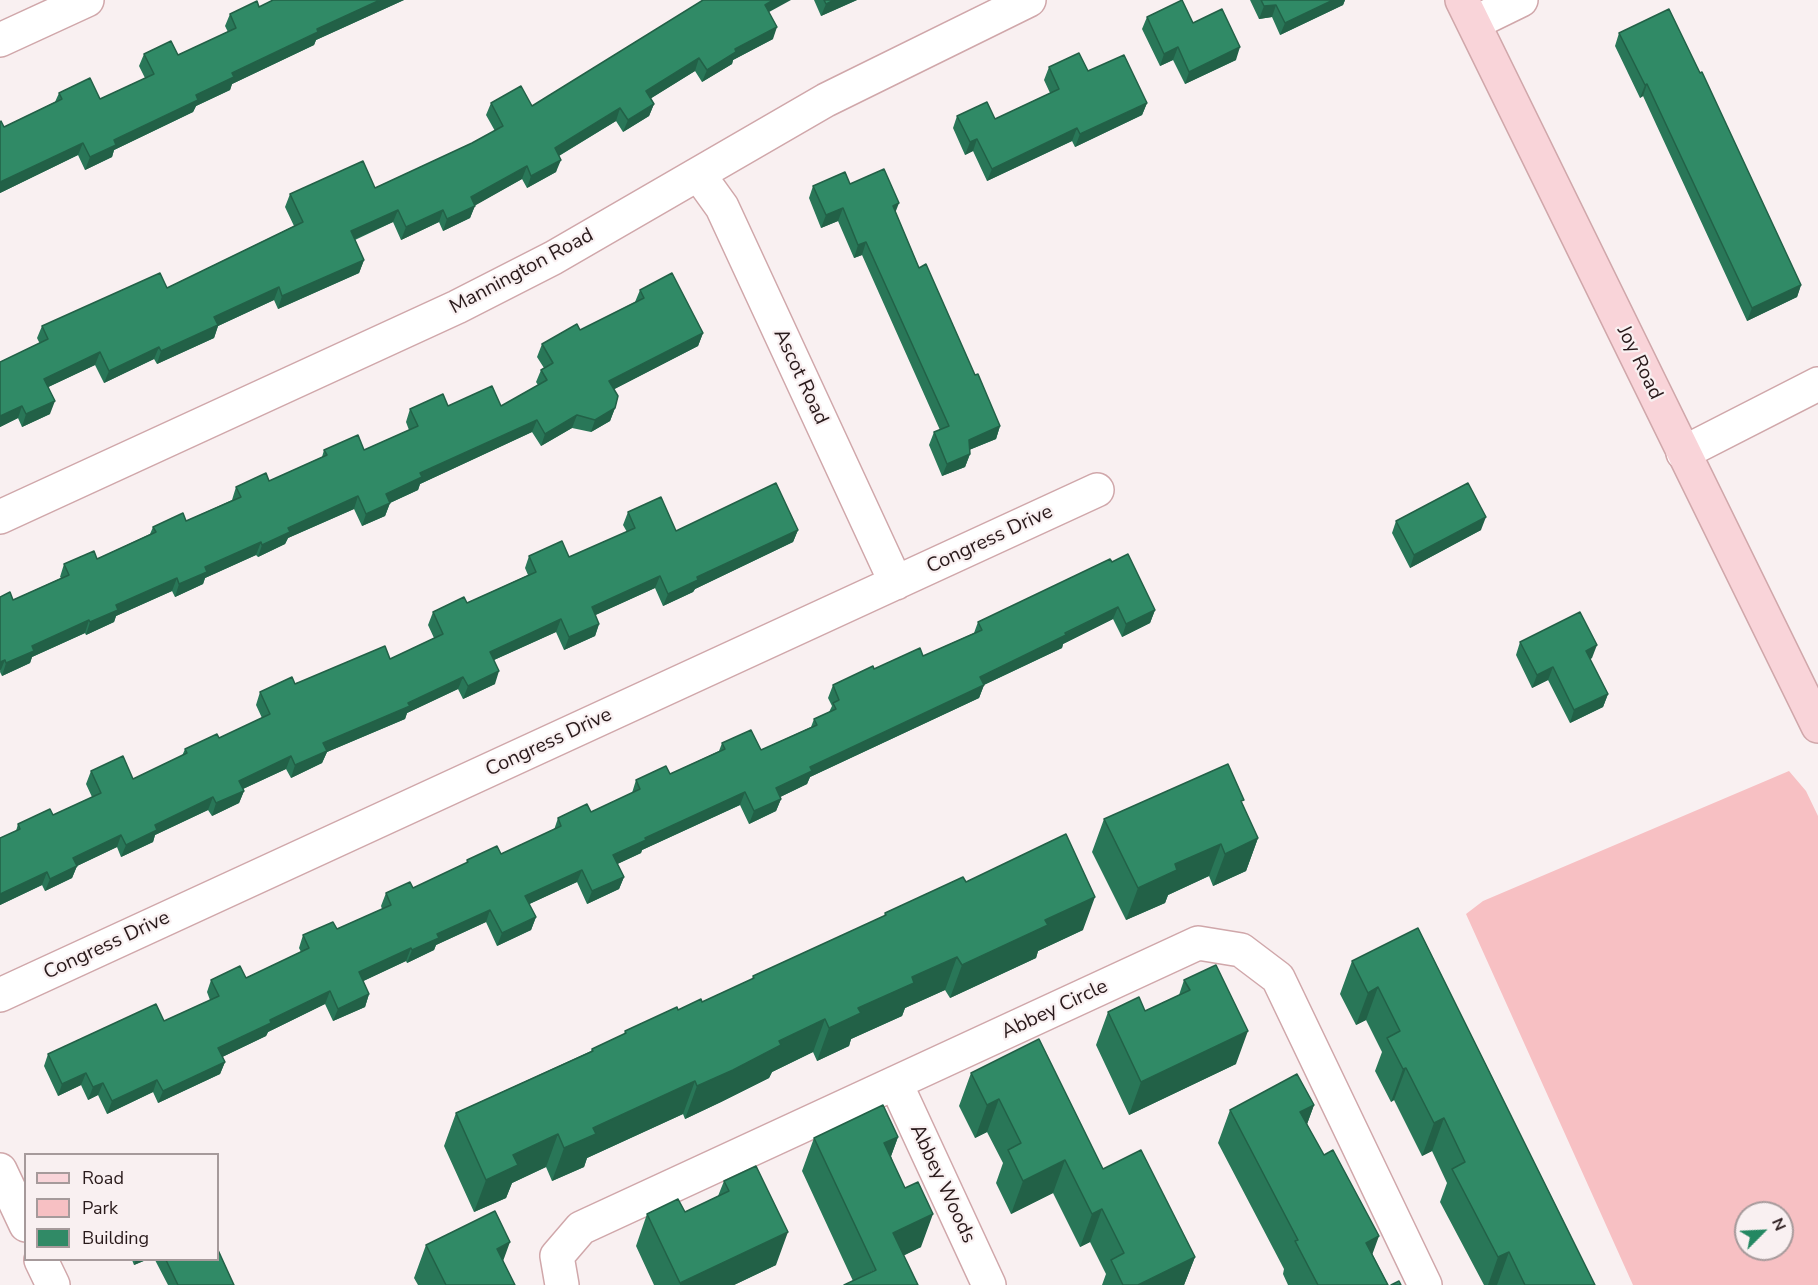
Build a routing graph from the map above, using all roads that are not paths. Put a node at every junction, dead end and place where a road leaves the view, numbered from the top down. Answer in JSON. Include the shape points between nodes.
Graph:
{"nodes":[{"id":1,"x":87,"y":0,"type":"edge"},
{"id":2,"x":1029,"y":0,"type":"edge"},
{"id":3,"x":1521,"y":0,"type":"edge"},
{"id":4,"x":1468,"y":12,"type":"edge"},
{"id":5,"x":0,"y":40,"type":"edge"},
{"id":6,"x":699,"y":175,"type":"junction"},
{"id":7,"x":1818,"y":384,"type":"edge"},
{"id":8,"x":1683,"y":453,"type":"junction"},
{"id":9,"x":1097,"y":490,"type":"dead end"},
{"id":10,"x":0,"y":517,"type":"edge"},
{"id":11,"x":896,"y":583,"type":"junction"},
{"id":12,"x":1818,"y":726,"type":"edge"},
{"id":13,"x":0,"y":995,"type":"edge"},
{"id":14,"x":896,"y":1084,"type":"junction"},
{"id":15,"x":0,"y":1170,"type":"edge"},
{"id":16,"x":24,"y":1221,"type":"edge"},
{"id":17,"x":41,"y":1261,"type":"edge"},
{"id":18,"x":53,"y":1285,"type":"edge"},
{"id":19,"x":562,"y":1285,"type":"edge"},
{"id":20,"x":989,"y":1285,"type":"edge"},
{"id":21,"x":1425,"y":1285,"type":"edge"}],
"edges":[{"from":1,"to":5,"type":"street"},
{"from":2,"to":6,"type":"street","name":"Mannington Road","via":[[826,100]]},
{"from":3,"to":4,"type":"street"},
{"from":4,"to":8,"type":"street","name":"Joy Road"},
{"from":6,"to":10,"type":"street","name":"Mannington Road","via":[[457,307]]},
{"from":6,"to":11,"type":"street","name":"Ascot Road","via":[[722,207]]},
{"from":7,"to":8,"type":"street"},
{"from":8,"to":12,"type":"street","name":"Joy Road"},
{"from":9,"to":11,"type":"street","name":"Congress Drive"},
{"from":11,"to":13,"type":"street","name":"Congress Drive"},
{"from":14,"to":19,"type":"street","name":"Abbey Circle","via":[[581,1228],[557,1256]]},
{"from":14,"to":20,"type":"street","name":"Abbey Woods"},
{"from":14,"to":21,"type":"street","name":"Abbey Circle","via":[[1198,944],[1242,950],[1278,978]]},
{"from":15,"to":16,"type":"street"},
{"from":17,"to":18,"type":"street"}]}
